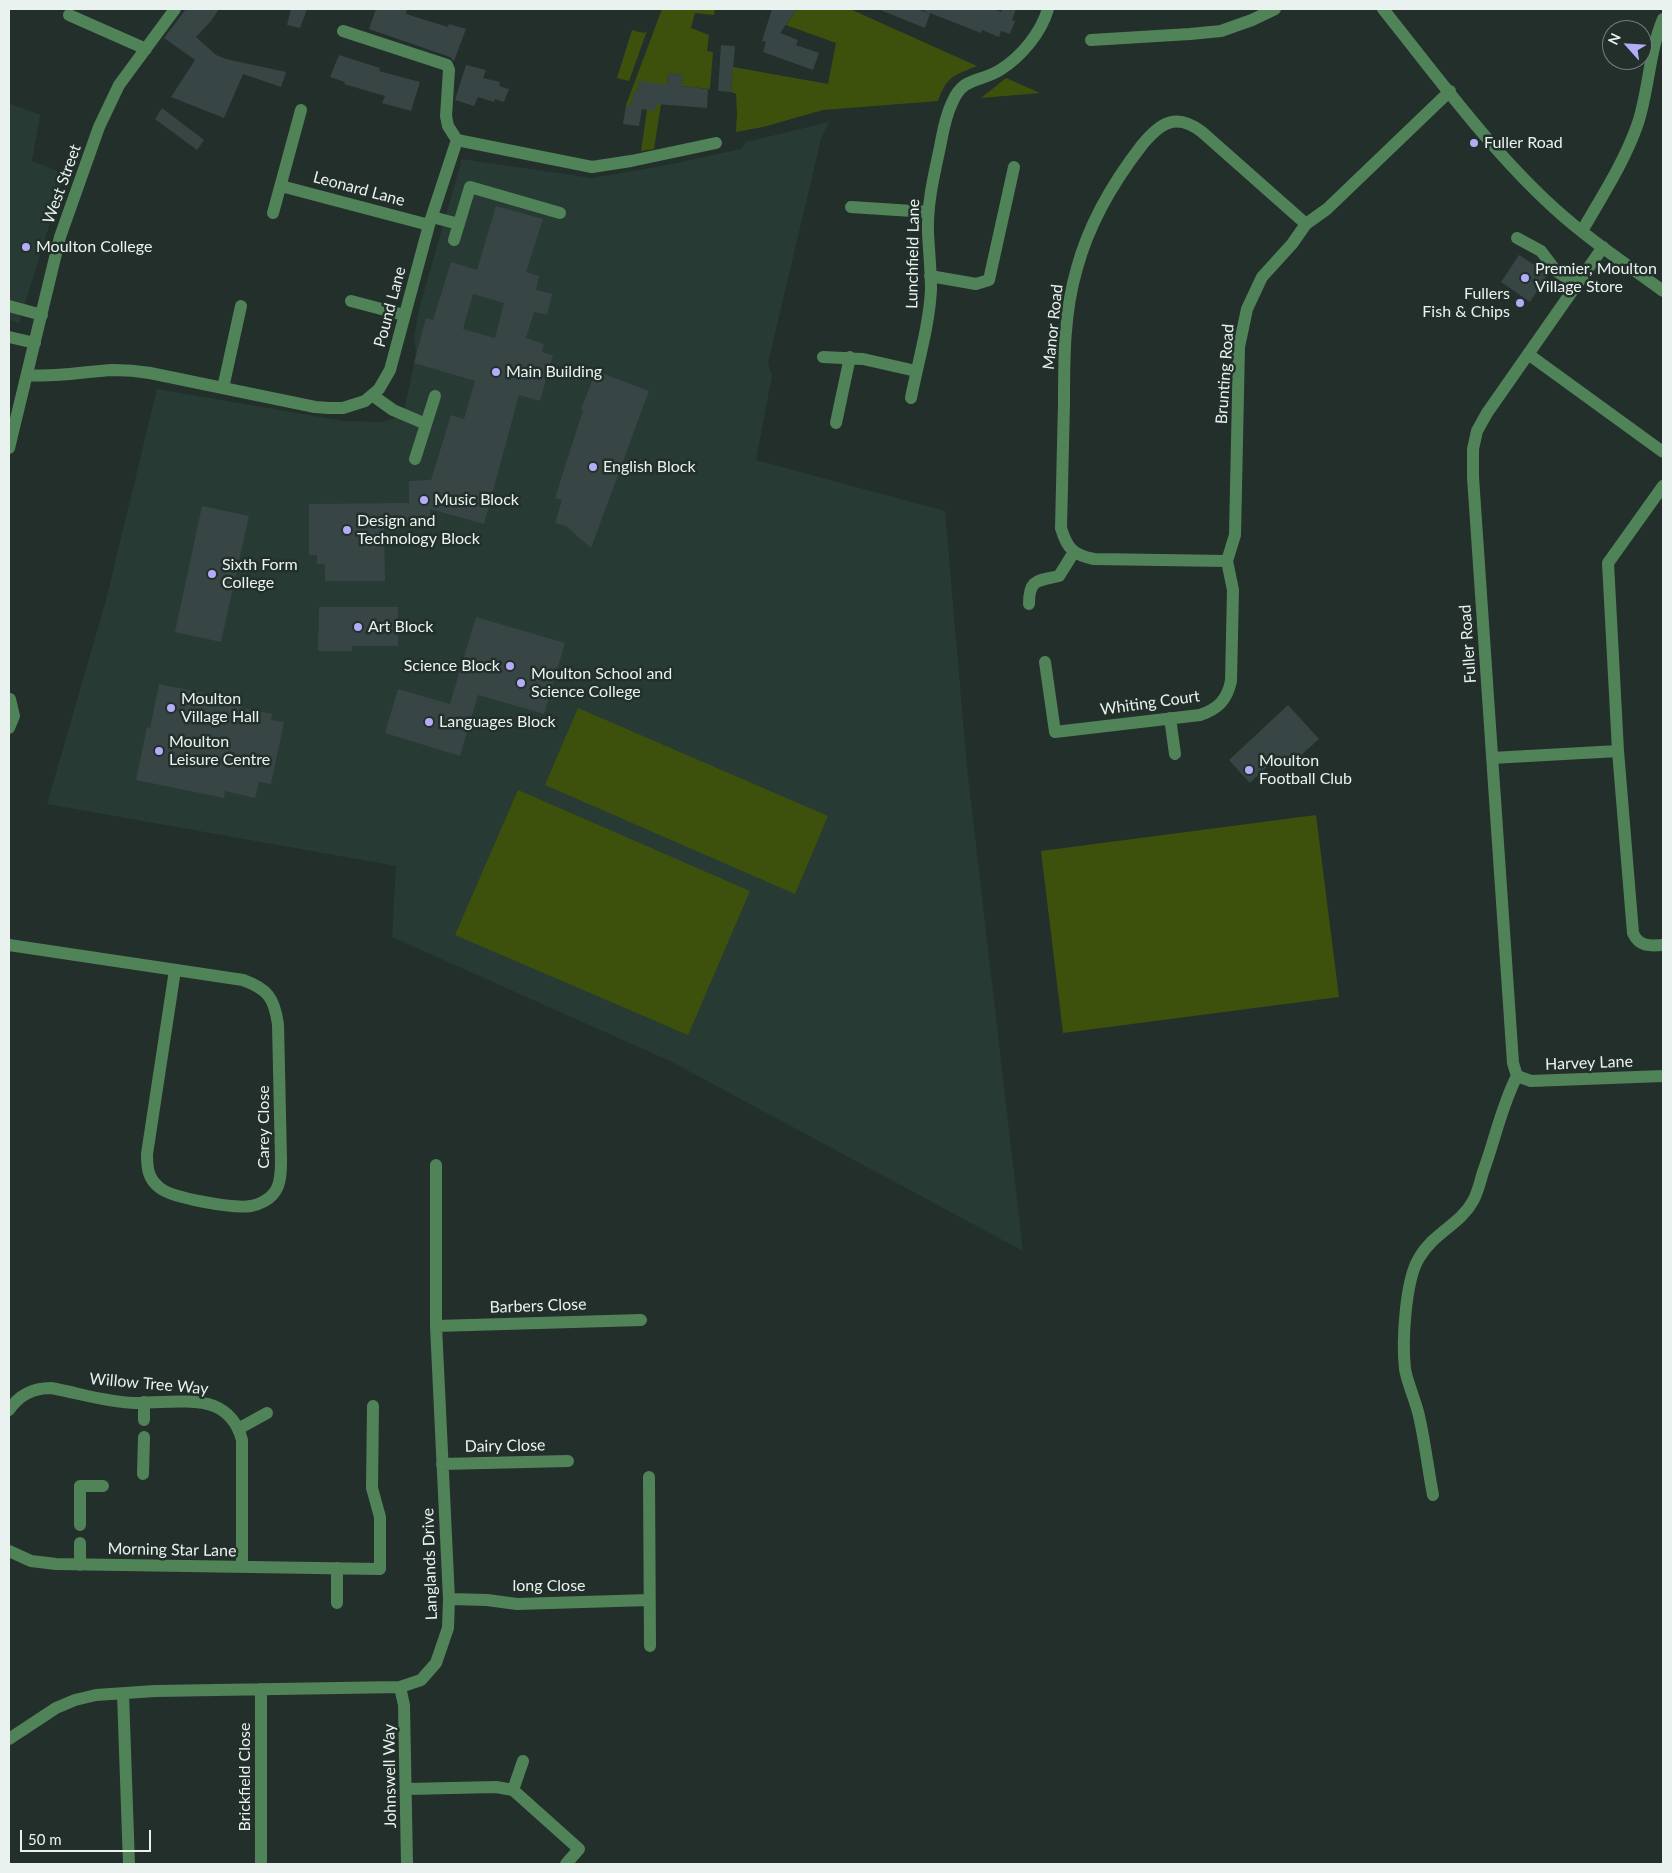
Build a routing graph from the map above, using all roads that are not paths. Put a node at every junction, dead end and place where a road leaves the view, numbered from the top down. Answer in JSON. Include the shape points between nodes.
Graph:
{"nodes":[{"id":1,"x":175,"y":9,"type":"edge"},
{"id":2,"x":1048,"y":9,"type":"edge"},
{"id":3,"x":1275,"y":9,"type":"edge"},
{"id":4,"x":1383,"y":9,"type":"edge"},
{"id":5,"x":69,"y":15,"type":"dead end"},
{"id":6,"x":1663,"y":19,"type":"edge"},
{"id":7,"x":343,"y":31,"type":"dead end"},
{"id":8,"x":1091,"y":40,"type":"dead end"},
{"id":9,"x":146,"y":49,"type":"junction"},
{"id":10,"x":1450,"y":91,"type":"junction"},
{"id":11,"x":301,"y":110,"type":"dead end"},
{"id":12,"x":456,"y":140,"type":"junction"},
{"id":13,"x":716,"y":143,"type":"dead end"},
{"id":14,"x":1014,"y":168,"type":"dead end"},
{"id":15,"x":281,"y":186,"type":"junction"},
{"id":16,"x":851,"y":207,"type":"dead end"},
{"id":17,"x":928,"y":212,"type":"junction"},
{"id":18,"x":273,"y":213,"type":"dead end"},
{"id":19,"x":560,"y":213,"type":"dead end"},
{"id":20,"x":431,"y":221,"type":"junction"},
{"id":21,"x":459,"y":224,"type":"junction"},
{"id":22,"x":1306,"y":224,"type":"junction"},
{"id":23,"x":1582,"y":231,"type":"junction"},
{"id":24,"x":1516,"y":238,"type":"dead end"},
{"id":25,"x":454,"y":240,"type":"dead end"},
{"id":26,"x":1603,"y":247,"type":"junction"},
{"id":27,"x":930,"y":276,"type":"junction"},
{"id":28,"x":1576,"y":284,"type":"junction"},
{"id":29,"x":1663,"y":291,"type":"edge"},
{"id":30,"x":351,"y":301,"type":"dead end"},
{"id":31,"x":9,"y":306,"type":"edge"},
{"id":32,"x":241,"y":306,"type":"dead end"},
{"id":33,"x":42,"y":315,"type":"junction"},
{"id":34,"x":404,"y":315,"type":"junction"},
{"id":35,"x":9,"y":337,"type":"edge"},
{"id":36,"x":35,"y":343,"type":"junction"},
{"id":37,"x":1528,"y":354,"type":"junction"},
{"id":38,"x":824,"y":357,"type":"dead end"},
{"id":39,"x":850,"y":357,"type":"junction"},
{"id":40,"x":916,"y":372,"type":"junction"},
{"id":41,"x":28,"y":374,"type":"junction"},
{"id":42,"x":223,"y":388,"type":"junction"},
{"id":43,"x":372,"y":395,"type":"junction"},
{"id":44,"x":435,"y":396,"type":"dead end"},
{"id":45,"x":910,"y":398,"type":"dead end"},
{"id":46,"x":836,"y":423,"type":"dead end"},
{"id":47,"x":426,"y":424,"type":"junction"},
{"id":48,"x":9,"y":448,"type":"edge"},
{"id":49,"x":1663,"y":452,"type":"edge"},
{"id":50,"x":415,"y":459,"type":"dead end"},
{"id":51,"x":1663,"y":486,"type":"edge"},
{"id":52,"x":1074,"y":552,"type":"junction"},
{"id":53,"x":1227,"y":561,"type":"junction"},
{"id":54,"x":1029,"y":604,"type":"dead end"},
{"id":55,"x":1045,"y":662,"type":"dead end"},
{"id":56,"x":10,"y":699,"type":"dead end"},
{"id":57,"x":1170,"y":718,"type":"junction"},
{"id":58,"x":9,"y":728,"type":"edge"},
{"id":59,"x":1618,"y":751,"type":"junction"},
{"id":60,"x":1175,"y":754,"type":"dead end"},
{"id":61,"x":1492,"y":758,"type":"junction"},
{"id":62,"x":9,"y":945,"type":"edge"},
{"id":63,"x":1663,"y":945,"type":"edge"},
{"id":64,"x":175,"y":970,"type":"junction"},
{"id":65,"x":1517,"y":1076,"type":"junction"},
{"id":66,"x":1663,"y":1076,"type":"edge"},
{"id":67,"x":436,"y":1165,"type":"dead end"},
{"id":68,"x":641,"y":1320,"type":"dead end"},
{"id":69,"x":436,"y":1326,"type":"junction"},
{"id":70,"x":144,"y":1402,"type":"junction"},
{"id":71,"x":373,"y":1406,"type":"dead end"},
{"id":72,"x":9,"y":1410,"type":"edge"},
{"id":73,"x":266,"y":1413,"type":"dead end"},
{"id":74,"x":144,"y":1420,"type":"dead end"},
{"id":75,"x":238,"y":1429,"type":"junction"},
{"id":76,"x":144,"y":1437,"type":"dead end"},
{"id":77,"x":568,"y":1461,"type":"dead end"},
{"id":78,"x":442,"y":1464,"type":"junction"},
{"id":79,"x":143,"y":1474,"type":"dead end"},
{"id":80,"x":649,"y":1477,"type":"dead end"},
{"id":81,"x":103,"y":1486,"type":"dead end"},
{"id":82,"x":1433,"y":1494,"type":"dead end"},
{"id":83,"x":80,"y":1525,"type":"dead end"},
{"id":84,"x":80,"y":1543,"type":"dead end"},
{"id":85,"x":9,"y":1551,"type":"edge"},
{"id":86,"x":80,"y":1565,"type":"junction"},
{"id":87,"x":242,"y":1567,"type":"junction"},
{"id":88,"x":337,"y":1568,"type":"junction"},
{"id":89,"x":449,"y":1599,"type":"junction"},
{"id":90,"x":649,"y":1600,"type":"junction"},
{"id":91,"x":336,"y":1603,"type":"dead end"},
{"id":92,"x":650,"y":1646,"type":"dead end"},
{"id":93,"x":400,"y":1687,"type":"junction"},
{"id":94,"x":261,"y":1689,"type":"junction"},
{"id":95,"x":123,"y":1694,"type":"junction"},
{"id":96,"x":9,"y":1739,"type":"edge"},
{"id":97,"x":523,"y":1761,"type":"dead end"},
{"id":98,"x":407,"y":1789,"type":"junction"},
{"id":99,"x":513,"y":1790,"type":"junction"},
{"id":100,"x":129,"y":1864,"type":"edge"},
{"id":101,"x":261,"y":1864,"type":"edge"},
{"id":102,"x":407,"y":1864,"type":"edge"},
{"id":103,"x":566,"y":1864,"type":"edge"}],
"edges":[{"from":1,"to":9,"type":"street","name":"West Street"},
{"from":2,"to":17,"type":"street","name":"Lunchfield Lane","via":[[1032,40],[1020,53],[1000,70],[964,85],[956,93],[946,118]]},
{"from":3,"to":8,"type":"street","via":[[1222,30]]},
{"from":4,"to":10,"type":"street"},
{"from":5,"to":9,"type":"street"},
{"from":6,"to":23,"type":"street","via":[[1638,122],[1620,163]]},
{"from":7,"to":12,"type":"street","via":[[448,65],[446,116]]},
{"from":9,"to":33,"type":"street","name":"West Street","via":[[119,85],[99,127],[60,237]]},
{"from":10,"to":22,"type":"street","name":"Brunting Road","via":[[1327,209]]},
{"from":10,"to":23,"type":"street","via":[[1513,167]]},
{"from":11,"to":15,"type":"street"},
{"from":12,"to":13,"type":"street","via":[[592,167]]},
{"from":12,"to":20,"type":"street","name":"Pound Lane"},
{"from":14,"to":27,"type":"street","via":[[989,280],[976,284]]},
{"from":15,"to":18,"type":"street"},
{"from":15,"to":20,"type":"street","name":"Leonard Lane"},
{"from":16,"to":17,"type":"street"},
{"from":17,"to":27,"type":"street","name":"Lunchfield Lane"},
{"from":19,"to":21,"type":"street","via":[[470,187]]},
{"from":20,"to":21,"type":"street","name":"Leonard Lane"},
{"from":20,"to":34,"type":"street","name":"Pound Lane"},
{"from":21,"to":25,"type":"street"},
{"from":22,"to":52,"type":"street","name":"Manor Road","via":[[1202,132],[1185,122],[1161,125],[1132,158],[1086,241],[1077,268],[1067,321],[1061,528]]},
{"from":22,"to":53,"type":"street","name":"Brunting Road","via":[[1262,277],[1243,325],[1239,347],[1235,535]]},
{"from":23,"to":26,"type":"street"},
{"from":24,"to":28,"type":"street","via":[[1542,251],[1556,271]]},
{"from":26,"to":28,"type":"street","name":"Fuller Road"},
{"from":26,"to":29,"type":"street"},
{"from":27,"to":40,"type":"street","name":"Lunchfield Lane","via":[[929,316]]},
{"from":28,"to":37,"type":"street","name":"Fuller Road"},
{"from":30,"to":34,"type":"street"},
{"from":31,"to":33,"type":"street"},
{"from":32,"to":42,"type":"street"},
{"from":33,"to":36,"type":"street","name":"West Street"},
{"from":34,"to":43,"type":"street","name":"Pound Lane","via":[[390,370]]},
{"from":35,"to":36,"type":"street"},
{"from":36,"to":41,"type":"street","name":"West Street"},
{"from":37,"to":49,"type":"street"},
{"from":37,"to":61,"type":"street","name":"Fuller Road","via":[[1487,413],[1477,431],[1473,449]]},
{"from":38,"to":39,"type":"street"},
{"from":39,"to":40,"type":"street"},
{"from":39,"to":46,"type":"street"},
{"from":40,"to":45,"type":"street","name":"Lunchfield Lane"},
{"from":41,"to":42,"type":"street","name":"Pound Lane","via":[[58,376],[128,370]]},
{"from":41,"to":48,"type":"street","name":"West Street"},
{"from":42,"to":43,"type":"street","name":"Pound Lane","via":[[329,408],[355,405]]},
{"from":43,"to":47,"type":"street","via":[[393,410]]},
{"from":44,"to":47,"type":"street"},
{"from":47,"to":50,"type":"street"},
{"from":51,"to":59,"type":"street","via":[[1608,563]]},
{"from":52,"to":53,"type":"street","via":[[1094,559]]},
{"from":52,"to":54,"type":"street","via":[[1059,576],[1034,583],[1029,590]]},
{"from":53,"to":57,"type":"street","name":"Whiting Court","via":[[1233,590],[1229,691],[1223,702],[1212,710],[1200,715]]},
{"from":55,"to":57,"type":"street","name":"Whiting Court","via":[[1055,732]]},
{"from":56,"to":58,"type":"street","via":[[14,716]]},
{"from":57,"to":60,"type":"street"},
{"from":59,"to":61,"type":"street"},
{"from":59,"to":63,"type":"street","via":[[1633,933],[1642,944]]},
{"from":61,"to":65,"type":"street","name":"Fuller Road","via":[[1513,1063]]},
{"from":62,"to":64,"type":"street","name":"Carey Close"},
{"from":64,"to":64,"type":"street","name":"Carey Close","via":[[256,984],[265,990],[276,1009],[280,1179],[275,1193],[264,1202],[236,1207],[176,1196],[161,1190],[147,1170]]},
{"from":65,"to":66,"type":"street","name":"Harvey Lane","via":[[1531,1081]]},
{"from":65,"to":82,"type":"street","via":[[1506,1097],[1474,1200],[1459,1219],[1429,1243],[1413,1272],[1407,1304],[1405,1371],[1420,1418]]},
{"from":67,"to":69,"type":"street","name":"Langlands Drive"},
{"from":68,"to":69,"type":"street","name":"Barbers Close"},
{"from":69,"to":78,"type":"street","name":"Langlands Drive"},
{"from":70,"to":72,"type":"street","name":"Willow Tree Way","via":[[100,1399],[42,1388],[22,1396]]},
{"from":70,"to":74,"type":"street"},
{"from":70,"to":75,"type":"street","name":"Willow Tree Way","via":[[211,1405],[226,1413]]},
{"from":71,"to":88,"type":"street","name":"Morning Star Lane","via":[[372,1488],[380,1517],[380,1569]]},
{"from":73,"to":75,"type":"street"},
{"from":75,"to":87,"type":"street","via":[[243,1448]]},
{"from":76,"to":79,"type":"street"},
{"from":77,"to":78,"type":"street","name":"Dairy Close"},
{"from":78,"to":89,"type":"street","name":"Langlands Drive"},
{"from":80,"to":90,"type":"street"},
{"from":81,"to":83,"type":"street","via":[[80,1486]]},
{"from":84,"to":86,"type":"street"},
{"from":85,"to":86,"type":"street","name":"Morning Star Lane","via":[[43,1564]]},
{"from":86,"to":87,"type":"street","name":"Morning Star Lane"},
{"from":87,"to":88,"type":"street","name":"Morning Star Lane"},
{"from":88,"to":91,"type":"street"},
{"from":89,"to":90,"type":"street","name":"long Close","via":[[517,1604]]},
{"from":89,"to":93,"type":"street","name":"Langlands Drive","via":[[448,1628],[436,1663],[422,1680]]},
{"from":90,"to":92,"type":"street"},
{"from":93,"to":94,"type":"street","name":"Langlands Drive"},
{"from":93,"to":98,"type":"street","name":"Johnswell Way","via":[[404,1706]]},
{"from":94,"to":95,"type":"street","name":"Langlands Drive"},
{"from":94,"to":101,"type":"street","name":"Brickfield Close"},
{"from":95,"to":96,"type":"street","name":"Langlands Drive","via":[[75,1700],[56,1708]]},
{"from":95,"to":100,"type":"street"},
{"from":97,"to":99,"type":"street"},
{"from":98,"to":99,"type":"street","via":[[496,1787]]},
{"from":98,"to":102,"type":"street","name":"Johnswell Way"},
{"from":99,"to":103,"type":"street","via":[[579,1849]]}]}
